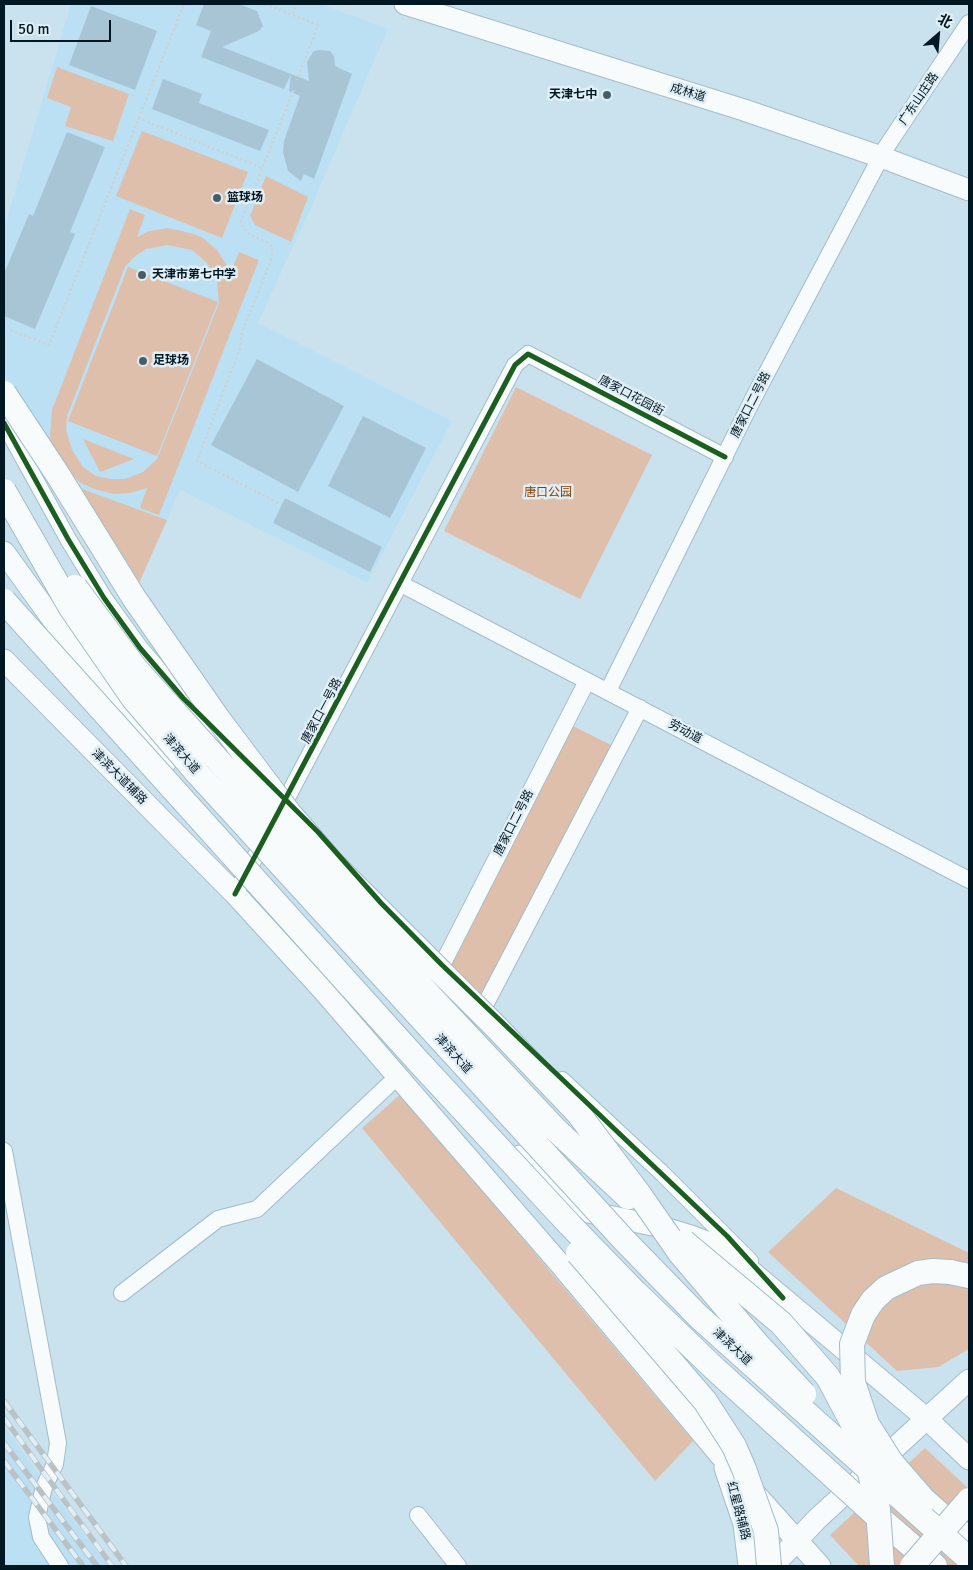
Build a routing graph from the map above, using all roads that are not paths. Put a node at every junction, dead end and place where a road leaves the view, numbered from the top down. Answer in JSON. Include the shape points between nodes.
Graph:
{"nodes":[{"id":1,"x":404,"y":4,"type":"edge"},
{"id":2,"x":442,"y":4,"type":"edge"},
{"id":3,"x":969,"y":23,"type":"edge"},
{"id":4,"x":883,"y":153,"type":"junction"},
{"id":5,"x":969,"y":182,"type":"edge"},
{"id":6,"x":969,"y":190,"type":"edge"},
{"id":7,"x":528,"y":354,"type":"joint"},
{"id":8,"x":4,"y":393,"type":"edge"},
{"id":9,"x":4,"y":423,"type":"edge"},
{"id":10,"x":725,"y":457,"type":"junction"},
{"id":11,"x":4,"y":491,"type":"edge"},
{"id":12,"x":20,"y":518,"type":"junction"},
{"id":13,"x":4,"y":552,"type":"edge"},
{"id":14,"x":401,"y":584,"type":"junction"},
{"id":15,"x":4,"y":601,"type":"edge"},
{"id":16,"x":4,"y":616,"type":"edge"},
{"id":17,"x":4,"y":660,"type":"edge"},
{"id":18,"x":587,"y":681,"type":"junction"},
{"id":19,"x":608,"y":691,"type":"junction"},
{"id":20,"x":107,"y":707,"type":"junction"},
{"id":21,"x":640,"y":708,"type":"junction"},
{"id":22,"x":285,"y":800,"type":"junction"},
{"id":23,"x":252,"y":864,"type":"junction"},
{"id":24,"x":969,"y":880,"type":"edge"},
{"id":25,"x":235,"y":894,"type":"junction"},
{"id":26,"x":442,"y":965,"type":"junction"},
{"id":27,"x":484,"y":1006,"type":"junction"},
{"id":28,"x":417,"y":1060,"type":"junction"},
{"id":29,"x":398,"y":1076,"type":"junction"},
{"id":30,"x":4,"y":1151,"type":"edge"},
{"id":31,"x":624,"y":1240,"type":"junction"},
{"id":32,"x":969,"y":1276,"type":"edge"},
{"id":33,"x":122,"y":1293,"type":"dead end"},
{"id":34,"x":783,"y":1298,"type":"junction"},
{"id":35,"x":969,"y":1380,"type":"edge"},
{"id":36,"x":800,"y":1390,"type":"junction"},
{"id":37,"x":926,"y":1419,"type":"junction"},
{"id":38,"x":721,"y":1456,"type":"junction"},
{"id":39,"x":969,"y":1459,"type":"edge"},
{"id":40,"x":924,"y":1500,"type":"junction"},
{"id":41,"x":969,"y":1500,"type":"edge"},
{"id":42,"x":418,"y":1515,"type":"dead end"},
{"id":43,"x":876,"y":1515,"type":"junction"},
{"id":44,"x":969,"y":1518,"type":"edge"},
{"id":45,"x":817,"y":1519,"type":"junction"},
{"id":46,"x":969,"y":1540,"type":"edge"},
{"id":47,"x":796,"y":1542,"type":"junction"},
{"id":48,"x":969,"y":1559,"type":"edge"},
{"id":49,"x":819,"y":1565,"type":"edge"},
{"id":50,"x":60,"y":1566,"type":"edge"},
{"id":51,"x":458,"y":1566,"type":"edge"},
{"id":52,"x":749,"y":1566,"type":"edge"},
{"id":53,"x":769,"y":1566,"type":"edge"},
{"id":54,"x":773,"y":1566,"type":"edge"},
{"id":55,"x":882,"y":1566,"type":"edge"},
{"id":56,"x":912,"y":1566,"type":"edge"},
{"id":57,"x":921,"y":1566,"type":"edge"},
{"id":58,"x":930,"y":1566,"type":"edge"},
{"id":59,"x":935,"y":1566,"type":"edge"}],
"edges":[{"from":1,"to":4,"type":"main road","name":"成林道"},
{"from":2,"to":4,"type":"main road","name":"成林道"},
{"from":3,"to":4,"type":"street","name":"广东山庄路"},
{"from":4,"to":5,"type":"main road","name":"成林道"},
{"from":4,"to":6,"type":"main road","name":"成林道"},
{"from":4,"to":10,"type":"street","name":"唐家口二号路"},
{"from":7,"to":10,"type":"street","name":"唐家口花园街"},
{"from":7,"to":14,"type":"street","name":"唐家口一号路","via":[[515,365]]},
{"from":8,"to":36,"type":"highway","bridge":true,"via":[[134,598],[289,813],[333,864],[578,1113],[680,1253]]},
{"from":9,"to":22,"type":"street","via":[[68,540],[140,648],[182,698]]},
{"from":10,"to":19,"type":"street","name":"唐家口二号路"},
{"from":11,"to":12,"type":"highway","name":"津滨大道","bridge":true},
{"from":12,"to":31,"type":"highway","name":"津滨大道","bridge":true,"via":[[71,608],[133,698],[198,774]]},
{"from":12,"to":55,"type":"highway","bridge":true,"via":[[136,670],[431,997],[578,1151],[619,1189],[759,1302],[814,1359],[842,1401],[868,1464],[878,1509]]},
{"from":13,"to":20,"type":"main road"},
{"from":14,"to":18,"type":"street","name":"劳动道"},
{"from":14,"to":22,"type":"street","name":"唐家口一号路"},
{"from":15,"to":20,"type":"highway","bridge":true},
{"from":16,"to":20,"type":"highway","bridge":true},
{"from":17,"to":25,"type":"main road","name":"津滨大道辅路"},
{"from":18,"to":19,"type":"street","name":"劳动道"},
{"from":18,"to":26,"type":"street","name":"唐家口二号路"},
{"from":19,"to":21,"type":"street","name":"劳动道"},
{"from":20,"to":23,"type":"main road"},
{"from":20,"to":28,"type":"highway","bridge":true},
{"from":21,"to":24,"type":"street","name":"劳动道"},
{"from":21,"to":27,"type":"street"},
{"from":22,"to":23,"type":"street","name":"唐家口一号路"},
{"from":22,"to":26,"type":"street"},
{"from":23,"to":25,"type":"street","name":"唐家口一号路"},
{"from":23,"to":34,"type":"main road","via":[[510,1146],[557,1192],[588,1212],[658,1226],[714,1245],[733,1256]]},
{"from":25,"to":29,"type":"main road","name":"津滨大道辅路"},
{"from":26,"to":27,"type":"street"},
{"from":27,"to":34,"type":"street","via":[[727,1236]]},
{"from":28,"to":43,"type":"highway","bridge":true,"via":[[636,1293]]},
{"from":28,"to":53,"type":"highway","bridge":true,"via":[[483,1146],[544,1212],[705,1401],[734,1446],[744,1469],[766,1531]]},
{"from":29,"to":33,"type":"street","via":[[257,1209],[218,1219]]},
{"from":29,"to":38,"type":"main road","name":"津滨大道辅路"},
{"from":30,"to":50,"type":"street","via":[[58,1442],[55,1464],[44,1487],[37,1517],[41,1537]]},
{"from":31,"to":36,"type":"highway"},
{"from":31,"to":48,"type":"highway","name":"津滨大道","bridge":true,"via":[[698,1316]]},
{"from":32,"to":40,"type":"highway","bridge":true,"via":[[932,1271],[900,1280],[886,1288],[873,1300],[856,1328],[852,1344],[853,1382],[867,1424],[890,1462]]},
{"from":34,"to":37,"type":"main road"},
{"from":35,"to":37,"type":"main road"},
{"from":36,"to":40,"type":"highway","bridge":true},
{"from":37,"to":39,"type":"main road"},
{"from":37,"to":45,"type":"main road"},
{"from":38,"to":47,"type":"main road","name":"津滨大道辅路"},
{"from":38,"to":52,"type":"main road","name":"红星路辅路","via":[[744,1524]]},
{"from":40,"to":46,"type":"highway"},
{"from":41,"to":56,"type":"highway","bridge":true},
{"from":42,"to":51,"type":"street"},
{"from":43,"to":57,"type":"highway","bridge":true},
{"from":43,"to":59,"type":"highway","bridge":true},
{"from":44,"to":58,"type":"highway"},
{"from":45,"to":47,"type":"main road"},
{"from":45,"to":49,"type":"main road","via":[[811,1545]]},
{"from":47,"to":49,"type":"main road","name":"津滨大道辅路"},
{"from":47,"to":54,"type":"main road"}]}
